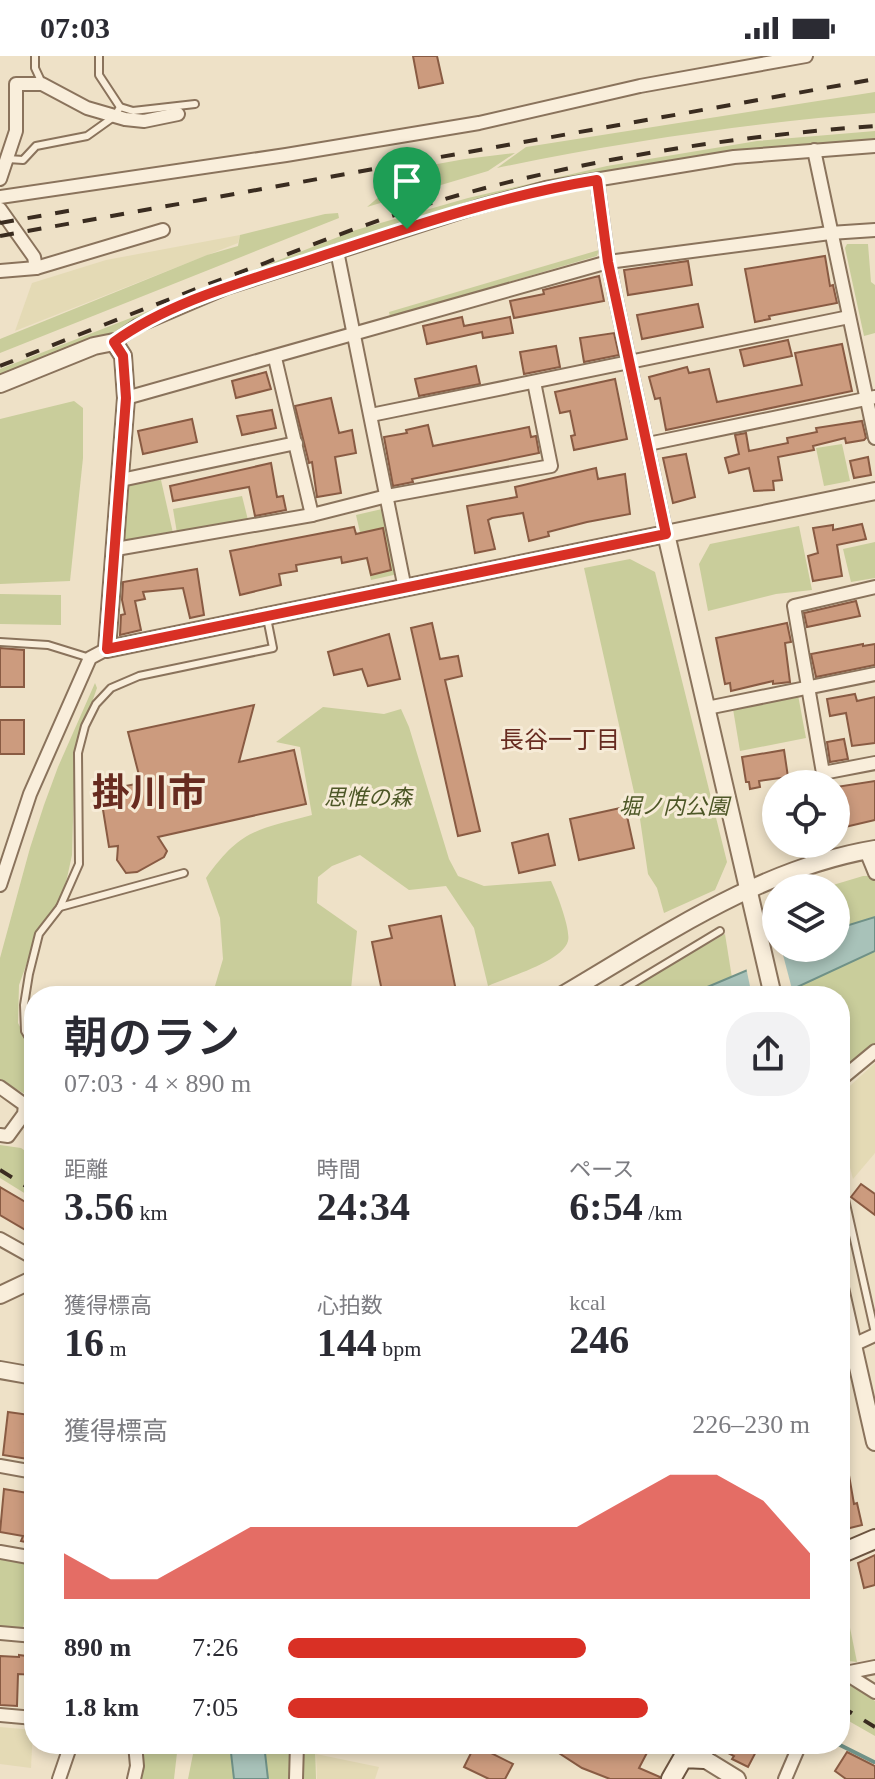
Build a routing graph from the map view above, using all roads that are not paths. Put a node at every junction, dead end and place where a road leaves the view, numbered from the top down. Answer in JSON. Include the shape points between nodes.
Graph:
{"nodes":[{"id":1,"x":35,"y":56,"type":"edge"},
{"id":2,"x":99,"y":56,"type":"edge"},
{"id":3,"x":806,"y":56,"type":"edge"},
{"id":4,"x":42,"y":84,"type":"junction"},
{"id":5,"x":195,"y":104,"type":"dead end"},
{"id":6,"x":118,"y":112,"type":"junction"},
{"id":7,"x":178,"y":114,"type":"dead end"},
{"id":8,"x":875,"y":146,"type":"edge"},
{"id":9,"x":814,"y":150,"type":"junction"},
{"id":10,"x":8,"y":159,"type":"junction"},
{"id":11,"x":0,"y":179,"type":"edge"},
{"id":12,"x":597,"y":180,"type":"junction"},
{"id":13,"x":0,"y":197,"type":"edge"},
{"id":14,"x":0,"y":209,"type":"edge"},
{"id":15,"x":163,"y":230,"type":"dead end"},
{"id":16,"x":875,"y":230,"type":"edge"},
{"id":17,"x":830,"y":233,"type":"junction"},
{"id":18,"x":337,"y":251,"type":"junction"},
{"id":19,"x":608,"y":262,"type":"junction"},
{"id":20,"x":36,"y":268,"type":"junction"},
{"id":21,"x":0,"y":271,"type":"edge"},
{"id":22,"x":849,"y":317,"type":"junction"},
{"id":23,"x":354,"y":335,"type":"junction"},
{"id":24,"x":114,"y":342,"type":"junction"},
{"id":25,"x":275,"y":358,"type":"junction"},
{"id":26,"x":629,"y":362,"type":"junction"},
{"id":27,"x":534,"y":382,"type":"junction"},
{"id":28,"x":0,"y":384,"type":"edge"},
{"id":29,"x":126,"y":398,"type":"junction"},
{"id":30,"x":871,"y":398,"type":"edge"},
{"id":31,"x":371,"y":415,"type":"junction"},
{"id":32,"x":875,"y":438,"type":"edge"},
{"id":33,"x":296,"y":443,"type":"junction"},
{"id":34,"x":648,"y":444,"type":"junction"},
{"id":35,"x":121,"y":480,"type":"junction"},
{"id":36,"x":875,"y":491,"type":"edge"},
{"id":37,"x":387,"y":496,"type":"junction"},
{"id":38,"x":312,"y":515,"type":"junction"},
{"id":39,"x":666,"y":534,"type":"junction"},
{"id":40,"x":116,"y":549,"type":"junction"},
{"id":41,"x":875,"y":587,"type":"edge"},
{"id":42,"x":405,"y":589,"type":"junction"},
{"id":43,"x":267,"y":618,"type":"junction"},
{"id":44,"x":0,"y":642,"type":"edge"},
{"id":45,"x":107,"y":649,"type":"junction"},
{"id":46,"x":90,"y":658,"type":"junction"},
{"id":47,"x":875,"y":674,"type":"edge"},
{"id":48,"x":808,"y":688,"type":"junction"},
{"id":49,"x":707,"y":708,"type":"junction"},
{"id":50,"x":875,"y":763,"type":"edge"},
{"id":51,"x":870,"y":850,"type":"edge"},
{"id":52,"x":184,"y":873,"type":"dead end"},
{"id":53,"x":875,"y":873,"type":"edge"},
{"id":54,"x":0,"y":885,"type":"edge"},
{"id":55,"x":749,"y":890,"type":"junction"},
{"id":56,"x":60,"y":907,"type":"junction"},
{"id":57,"x":720,"y":931,"type":"dead end"},
{"id":58,"x":27,"y":986,"type":"edge"},
{"id":59,"x":578,"y":986,"type":"edge"},
{"id":60,"x":629,"y":986,"type":"edge"},
{"id":61,"x":771,"y":986,"type":"edge"},
{"id":62,"x":875,"y":1051,"type":"edge"},
{"id":63,"x":850,"y":1072,"type":"edge"},
{"id":64,"x":0,"y":1087,"type":"edge"},
{"id":65,"x":24,"y":1104,"type":"edge"},
{"id":66,"x":24,"y":1114,"type":"edge"},
{"id":67,"x":0,"y":1135,"type":"edge"},
{"id":68,"x":850,"y":1222,"type":"edge"},
{"id":69,"x":0,"y":1239,"type":"edge"},
{"id":70,"x":24,"y":1252,"type":"edge"},
{"id":71,"x":24,"y":1283,"type":"edge"},
{"id":72,"x":0,"y":1295,"type":"edge"},
{"id":73,"x":875,"y":1334,"type":"edge"},
{"id":74,"x":850,"y":1346,"type":"edge"},
{"id":75,"x":850,"y":1361,"type":"edge"},
{"id":76,"x":0,"y":1370,"type":"edge"},
{"id":77,"x":24,"y":1374,"type":"edge"},
{"id":78,"x":875,"y":1442,"type":"edge"},
{"id":79,"x":0,"y":1466,"type":"edge"},
{"id":80,"x":24,"y":1470,"type":"edge"},
{"id":81,"x":875,"y":1539,"type":"edge"},
{"id":82,"x":850,"y":1550,"type":"edge"},
{"id":83,"x":0,"y":1552,"type":"edge"},
{"id":84,"x":24,"y":1556,"type":"edge"},
{"id":85,"x":0,"y":1633,"type":"edge"},
{"id":86,"x":24,"y":1635,"type":"edge"},
{"id":87,"x":875,"y":1667,"type":"edge"},
{"id":88,"x":850,"y":1671,"type":"edge"},
{"id":89,"x":850,"y":1677,"type":"edge"},
{"id":90,"x":875,"y":1692,"type":"edge"},
{"id":91,"x":0,"y":1715,"type":"edge"},
{"id":92,"x":24,"y":1717,"type":"edge"},
{"id":93,"x":68,"y":1754,"type":"edge"},
{"id":94,"x":136,"y":1754,"type":"edge"},
{"id":95,"x":297,"y":1754,"type":"edge"},
{"id":96,"x":694,"y":1754,"type":"edge"},
{"id":97,"x":703,"y":1754,"type":"edge"},
{"id":98,"x":796,"y":1754,"type":"edge"},
{"id":99,"x":59,"y":1779,"type":"edge"},
{"id":100,"x":134,"y":1779,"type":"edge"},
{"id":101,"x":296,"y":1779,"type":"edge"},
{"id":102,"x":671,"y":1779,"type":"edge"},
{"id":103,"x":737,"y":1779,"type":"edge"},
{"id":104,"x":785,"y":1779,"type":"edge"}],
"edges":[{"from":1,"to":4,"type":"lane"},
{"from":2,"to":6,"type":"lane","via":[[99,75]]},
{"from":3,"to":13,"type":"street","via":[[479,123]]},
{"from":4,"to":6,"type":"street","via":[[87,108]]},
{"from":4,"to":10,"type":"street","via":[[16,84],[16,131]]},
{"from":5,"to":6,"type":"lane"},
{"from":6,"to":7,"type":"street","via":[[144,121]]},
{"from":6,"to":10,"type":"lane","via":[[87,136],[36,146],[23,160]]},
{"from":8,"to":9,"type":"street"},
{"from":9,"to":12,"type":"street","via":[[734,157]]},
{"from":9,"to":17,"type":"street"},
{"from":10,"to":11,"type":"street"},
{"from":12,"to":18,"type":"street","via":[[546,188]]},
{"from":12,"to":19,"type":"street"},
{"from":14,"to":20,"type":"street","via":[[34,257]]},
{"from":15,"to":20,"type":"street"},
{"from":16,"to":17,"type":"street"},
{"from":17,"to":19,"type":"street"},
{"from":17,"to":22,"type":"street"},
{"from":18,"to":23,"type":"street"},
{"from":18,"to":24,"type":"street","via":[[226,288],[137,326]]},
{"from":19,"to":23,"type":"street"},
{"from":19,"to":26,"type":"street"},
{"from":20,"to":21,"type":"street"},
{"from":22,"to":26,"type":"street"},
{"from":22,"to":30,"type":"street"},
{"from":23,"to":25,"type":"street"},
{"from":23,"to":31,"type":"street"},
{"from":24,"to":28,"type":"street"},
{"from":24,"to":29,"type":"street","via":[[123,356]]},
{"from":25,"to":29,"type":"street"},
{"from":25,"to":33,"type":"street"},
{"from":26,"to":27,"type":"street"},
{"from":26,"to":34,"type":"street"},
{"from":27,"to":31,"type":"street"},
{"from":27,"to":37,"type":"street","via":[[551,466]]},
{"from":29,"to":35,"type":"street"},
{"from":30,"to":32,"type":"street"},
{"from":30,"to":34,"type":"street"},
{"from":31,"to":37,"type":"street"},
{"from":33,"to":35,"type":"street"},
{"from":33,"to":38,"type":"street"},
{"from":34,"to":39,"type":"street"},
{"from":35,"to":40,"type":"street"},
{"from":36,"to":39,"type":"street"},
{"from":37,"to":38,"type":"street"},
{"from":37,"to":42,"type":"street"},
{"from":38,"to":40,"type":"street"},
{"from":39,"to":42,"type":"street"},
{"from":39,"to":49,"type":"street"},
{"from":40,"to":45,"type":"street"},
{"from":41,"to":48,"type":"street","via":[[794,606]]},
{"from":42,"to":43,"type":"street"},
{"from":43,"to":45,"type":"street"},
{"from":43,"to":56,"type":"lane","via":[[273,648],[139,676],[111,688],[96,704],[78,753],[79,864]]},
{"from":44,"to":46,"type":"lane","via":[[48,645]]},
{"from":45,"to":46,"type":"street"},
{"from":46,"to":54,"type":"street","via":[[30,794]]},
{"from":47,"to":48,"type":"street"},
{"from":48,"to":49,"type":"street"},
{"from":48,"to":50,"type":"street","via":[[823,773]]},
{"from":49,"to":55,"type":"street"},
{"from":51,"to":53,"type":"street"},
{"from":51,"to":55,"type":"street"},
{"from":52,"to":56,"type":"lane"},
{"from":55,"to":59,"type":"street"},
{"from":55,"to":61,"type":"street"},
{"from":56,"to":58,"type":"lane","via":[[39,934]]},
{"from":57,"to":60,"type":"lane"},
{"from":62,"to":63,"type":"street"},
{"from":64,"to":65,"type":"street"},
{"from":66,"to":67,"type":"street","via":[[8,1136]]},
{"from":68,"to":73,"type":"lane"},
{"from":69,"to":70,"type":"street"},
{"from":71,"to":72,"type":"street"},
{"from":73,"to":74,"type":"street"},
{"from":75,"to":78,"type":"street"},
{"from":76,"to":77,"type":"street"},
{"from":79,"to":80,"type":"street"},
{"from":81,"to":82,"type":"main road"},
{"from":83,"to":84,"type":"street"},
{"from":85,"to":86,"type":"street"},
{"from":87,"to":88,"type":"street"},
{"from":89,"to":90,"type":"street"},
{"from":91,"to":92,"type":"street"},
{"from":93,"to":99,"type":"street"},
{"from":94,"to":100,"type":"street"},
{"from":95,"to":101,"type":"street"},
{"from":96,"to":102,"type":"main road","via":[[683,1758]]},
{"from":97,"to":103,"type":"street"},
{"from":98,"to":104,"type":"street"}]}
